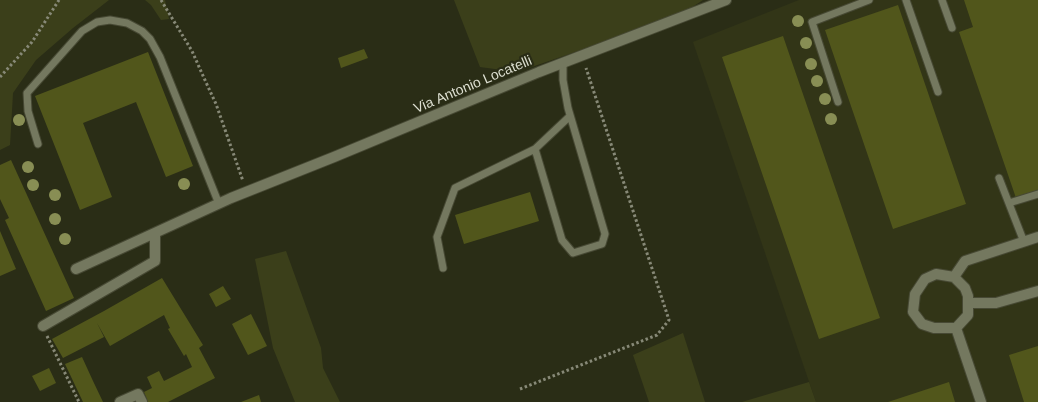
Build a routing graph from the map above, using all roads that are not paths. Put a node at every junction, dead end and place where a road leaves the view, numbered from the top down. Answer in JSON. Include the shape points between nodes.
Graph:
{"nodes":[{"id":1,"x":726,"y":0,"type":"edge"},
{"id":2,"x":869,"y":0,"type":"edge"},
{"id":3,"x":906,"y":0,"type":"edge"},
{"id":4,"x":942,"y":0,"type":"edge"},
{"id":5,"x":952,"y":28,"type":"dead end"},
{"id":6,"x":563,"y":63,"type":"junction"},
{"id":7,"x":938,"y":92,"type":"dead end"},
{"id":8,"x":838,"y":102,"type":"dead end"},
{"id":9,"x":570,"y":116,"type":"junction"},
{"id":10,"x":38,"y":144,"type":"dead end"},
{"id":11,"x":535,"y":150,"type":"junction"},
{"id":12,"x":999,"y":178,"type":"dead end"},
{"id":13,"x":1038,"y":194,"type":"edge"},
{"id":14,"x":1009,"y":203,"type":"junction"},
{"id":15,"x":219,"y":204,"type":"junction"},
{"id":16,"x":155,"y":232,"type":"junction"},
{"id":17,"x":1038,"y":237,"type":"edge"},
{"id":18,"x":1024,"y":242,"type":"junction"},
{"id":19,"x":443,"y":268,"type":"dead end"},
{"id":20,"x":76,"y":269,"type":"dead end"},
{"id":21,"x":954,"y":277,"type":"junction"},
{"id":22,"x":1038,"y":291,"type":"edge"},
{"id":23,"x":968,"y":303,"type":"junction"},
{"id":24,"x":43,"y":326,"type":"road end"},
{"id":25,"x":956,"y":328,"type":"junction"},
{"id":26,"x":140,"y":398,"type":"edge"},
{"id":27,"x":120,"y":402,"type":"edge"},
{"id":28,"x":982,"y":402,"type":"edge"}],
"edges":[{"from":1,"to":6,"type":"street","name":"Via Antonio Locatelli"},
{"from":2,"to":8,"type":"lane","via":[[812,22]]},
{"from":3,"to":7,"type":"lane"},
{"from":4,"to":5,"type":"lane"},
{"from":6,"to":9,"type":"lane"},
{"from":6,"to":15,"type":"street","name":"Via Antonio Locatelli"},
{"from":9,"to":11,"type":"lane"},
{"from":9,"to":11,"type":"lane","via":[[606,234],[602,244],[573,253],[562,240]]},
{"from":10,"to":15,"type":"lane","via":[[28,112],[27,94],[82,31],[97,22],[127,23],[150,39],[160,57]]},
{"from":11,"to":19,"type":"lane","via":[[455,188],[437,237]]},
{"from":12,"to":14,"type":"lane"},
{"from":13,"to":14,"type":"lane"},
{"from":14,"to":18,"type":"lane"},
{"from":15,"to":16,"type":"street","name":"Via Antonio Locatelli"},
{"from":16,"to":20,"type":"street","name":"Via Antonio Locatelli"},
{"from":16,"to":24,"type":"street","via":[[154,261]]},
{"from":17,"to":18,"type":"street"},
{"from":18,"to":21,"type":"street","via":[[965,261]]},
{"from":21,"to":23,"type":"street","via":[[965,288]]},
{"from":21,"to":25,"type":"street","via":[[936,274],[925,279],[915,294],[913,312],[922,324],[934,328]]},
{"from":22,"to":23,"type":"street","via":[[996,303]]},
{"from":23,"to":25,"type":"street","via":[[968,315]]},
{"from":25,"to":28,"type":"street"},
{"from":26,"to":27,"type":"street"}]}
